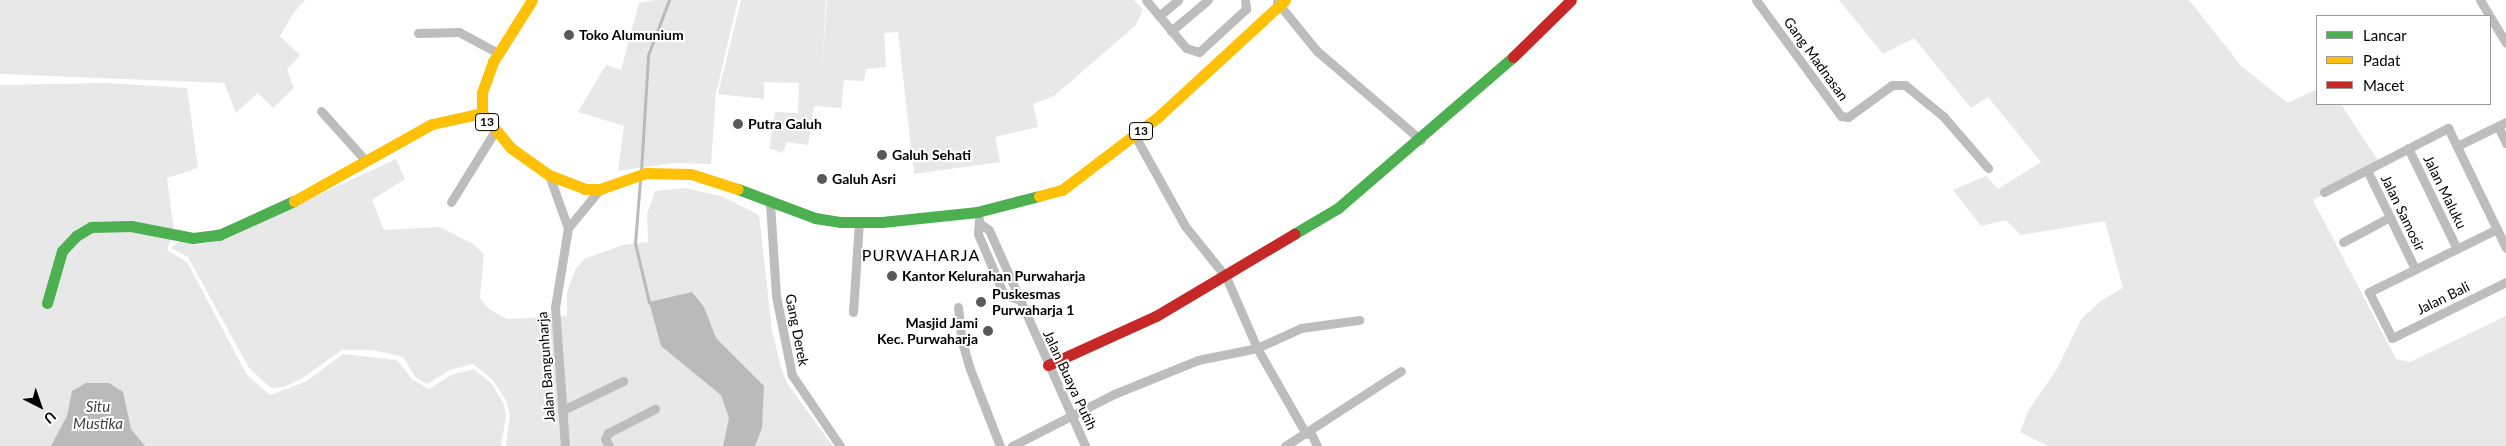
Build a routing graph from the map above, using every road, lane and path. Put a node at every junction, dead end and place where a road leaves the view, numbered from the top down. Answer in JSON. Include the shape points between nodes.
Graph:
{"nodes":[{"id":1,"x":532,"y":0,"type":"edge"},
{"id":2,"x":1146,"y":0,"type":"edge"},
{"id":3,"x":1178,"y":0,"type":"edge"},
{"id":4,"x":1208,"y":0,"type":"edge"},
{"id":5,"x":1246,"y":0,"type":"edge"},
{"id":6,"x":1571,"y":0,"type":"edge"},
{"id":7,"x":1756,"y":0,"type":"edge"},
{"id":8,"x":2480,"y":0,"type":"edge"},
{"id":9,"x":1280,"y":2,"type":"edge"},
{"id":10,"x":2489,"y":15,"type":"edge"},
{"id":11,"x":1159,"y":16,"type":"junction"},
{"id":12,"x":2491,"y":18,"type":"edge"},
{"id":13,"x":1171,"y":31,"type":"junction"},
{"id":14,"x":418,"y":33,"type":"dead end"},
{"id":15,"x":2506,"y":43,"type":"edge"},
{"id":16,"x":498,"y":53,"type":"junction"},
{"id":17,"x":321,"y":111,"type":"dead end"},
{"id":18,"x":482,"y":113,"type":"junction"},
{"id":19,"x":2502,"y":124,"type":"edge"},
{"id":20,"x":495,"y":132,"type":"junction"},
{"id":21,"x":1135,"y":136,"type":"junction"},
{"id":22,"x":1420,"y":140,"type":"junction"},
{"id":23,"x":2506,"y":143,"type":"edge"},
{"id":24,"x":2457,"y":146,"type":"junction"},
{"id":25,"x":2408,"y":148,"type":"junction"},
{"id":26,"x":366,"y":161,"type":"junction"},
{"id":27,"x":1988,"y":168,"type":"dead end"},
{"id":28,"x":2367,"y":170,"type":"junction"},
{"id":29,"x":549,"y":175,"type":"junction"},
{"id":30,"x":600,"y":189,"type":"junction"},
{"id":31,"x":2324,"y":192,"type":"dead end"},
{"id":32,"x":451,"y":202,"type":"dead end"},
{"id":33,"x":770,"y":203,"type":"junction"},
{"id":34,"x":977,"y":212,"type":"junction"},
{"id":35,"x":2390,"y":217,"type":"junction"},
{"id":36,"x":858,"y":222,"type":"junction"},
{"id":37,"x":568,"y":228,"type":"junction"},
{"id":38,"x":2497,"y":229,"type":"junction"},
{"id":39,"x":2342,"y":242,"type":"dead end"},
{"id":40,"x":2457,"y":248,"type":"junction"},
{"id":41,"x":2506,"y":248,"type":"edge"},
{"id":42,"x":2415,"y":269,"type":"junction"},
{"id":43,"x":1226,"y":278,"type":"junction"},
{"id":44,"x":2506,"y":282,"type":"edge"},
{"id":45,"x":47,"y":303,"type":"dead end"},
{"id":46,"x":958,"y":308,"type":"dead end"},
{"id":47,"x":853,"y":312,"type":"dead end"},
{"id":48,"x":1359,"y":320,"type":"dead end"},
{"id":49,"x":1257,"y":348,"type":"junction"},
{"id":50,"x":1048,"y":365,"type":"junction"},
{"id":51,"x":1401,"y":371,"type":"dead end"},
{"id":52,"x":623,"y":381,"type":"dead end"},
{"id":53,"x":654,"y":409,"type":"dead end"},
{"id":54,"x":562,"y":410,"type":"junction"},
{"id":55,"x":1071,"y":416,"type":"junction"},
{"id":56,"x":1308,"y":433,"type":"junction"},
{"id":57,"x":566,"y":446,"type":"edge"},
{"id":58,"x":609,"y":446,"type":"edge"},
{"id":59,"x":840,"y":446,"type":"edge"},
{"id":60,"x":1000,"y":446,"type":"edge"},
{"id":61,"x":1012,"y":446,"type":"edge"},
{"id":62,"x":1085,"y":446,"type":"edge"},
{"id":63,"x":1285,"y":446,"type":"edge"},
{"id":64,"x":1317,"y":446,"type":"edge"}],
"edges":[{"from":1,"to":16,"type":"main road","number":"13"},
{"from":2,"to":11,"type":"street"},
{"from":3,"to":11,"type":"street"},
{"from":4,"to":13,"type":"street"},
{"from":5,"to":13,"type":"street","via":[[1246,9],[1198,52],[1186,48]]},
{"from":6,"to":22,"type":"main road","via":[[1505,65]]},
{"from":7,"to":27,"type":"street","name":"Gang Madnasan","via":[[1841,116],[1848,117],[1895,84],[1910,88],[1943,116]]},
{"from":8,"to":10,"type":"street"},
{"from":9,"to":21,"type":"main road","number":"13"},
{"from":9,"to":22,"type":"street","via":[[1317,51]]},
{"from":11,"to":13,"type":"street"},
{"from":12,"to":15,"type":"street"},
{"from":14,"to":16,"type":"street","via":[[459,32]]},
{"from":16,"to":18,"type":"main road","number":"13","via":[[486,78]]},
{"from":17,"to":26,"type":"street"},
{"from":18,"to":20,"type":"main road","number":"13"},
{"from":18,"to":26,"type":"main road","via":[[432,124]]},
{"from":19,"to":23,"type":"street"},
{"from":19,"to":24,"type":"street"},
{"from":20,"to":29,"type":"main road","number":"13","via":[[522,158]]},
{"from":20,"to":32,"type":"street"},
{"from":21,"to":34,"type":"main road","number":"13","via":[[1062,190]]},
{"from":21,"to":43,"type":"street","via":[[1185,226]]},
{"from":22,"to":43,"type":"main road","via":[[1350,200]]},
{"from":24,"to":25,"type":"street","via":[[2448,128]]},
{"from":24,"to":38,"type":"street"},
{"from":25,"to":28,"type":"street"},
{"from":25,"to":40,"type":"street","name":"Jalan Maluku"},
{"from":26,"to":45,"type":"main road","via":[[305,196],[219,235],[193,238],[131,226],[92,227],[76,236],[62,251]]},
{"from":28,"to":31,"type":"street"},
{"from":28,"to":35,"type":"street","name":"Jalan Samosir"},
{"from":29,"to":30,"type":"main road","number":"13","via":[[585,189]]},
{"from":29,"to":37,"type":"street"},
{"from":30,"to":33,"type":"main road","number":"13","via":[[625,179],[667,171],[718,180]]},
{"from":30,"to":37,"type":"street"},
{"from":33,"to":36,"type":"main road","number":"13","via":[[825,220]]},
{"from":33,"to":59,"type":"street","name":"Gang Derek","via":[[776,296],[792,375]]},
{"from":34,"to":36,"type":"main road","number":"13"},
{"from":34,"to":50,"type":"street","name":"Jalan Buaya Putih","via":[[981,224],[989,230]]},
{"from":35,"to":39,"type":"street"},
{"from":35,"to":42,"type":"street","name":"Jalan Samosir"},
{"from":36,"to":47,"type":"street"},
{"from":37,"to":54,"type":"street","name":"Jalan Bangunharja","via":[[555,307]]},
{"from":38,"to":40,"type":"street"},
{"from":38,"to":41,"type":"street"},
{"from":40,"to":42,"type":"street"},
{"from":42,"to":44,"type":"street","name":"Jalan Bali","via":[[2369,292],[2392,338]]},
{"from":43,"to":49,"type":"street"},
{"from":43,"to":50,"type":"main road","via":[[1156,316]]},
{"from":46,"to":60,"type":"street","via":[[961,338],[970,369]]},
{"from":48,"to":49,"type":"street","via":[[1301,328]]},
{"from":49,"to":55,"type":"street","via":[[1198,360]]},
{"from":49,"to":56,"type":"street"},
{"from":50,"to":55,"type":"street","name":"Jalan Buaya Putih"},
{"from":51,"to":56,"type":"street"},
{"from":52,"to":54,"type":"street"},
{"from":53,"to":58,"type":"street","via":[[608,433],[605,438]]},
{"from":54,"to":57,"type":"street","name":"Jalan Bangunharja"},
{"from":55,"to":61,"type":"street"},
{"from":55,"to":62,"type":"street","name":"Jalan Buaya Putih"},
{"from":56,"to":63,"type":"street"},
{"from":56,"to":64,"type":"street"}]}
